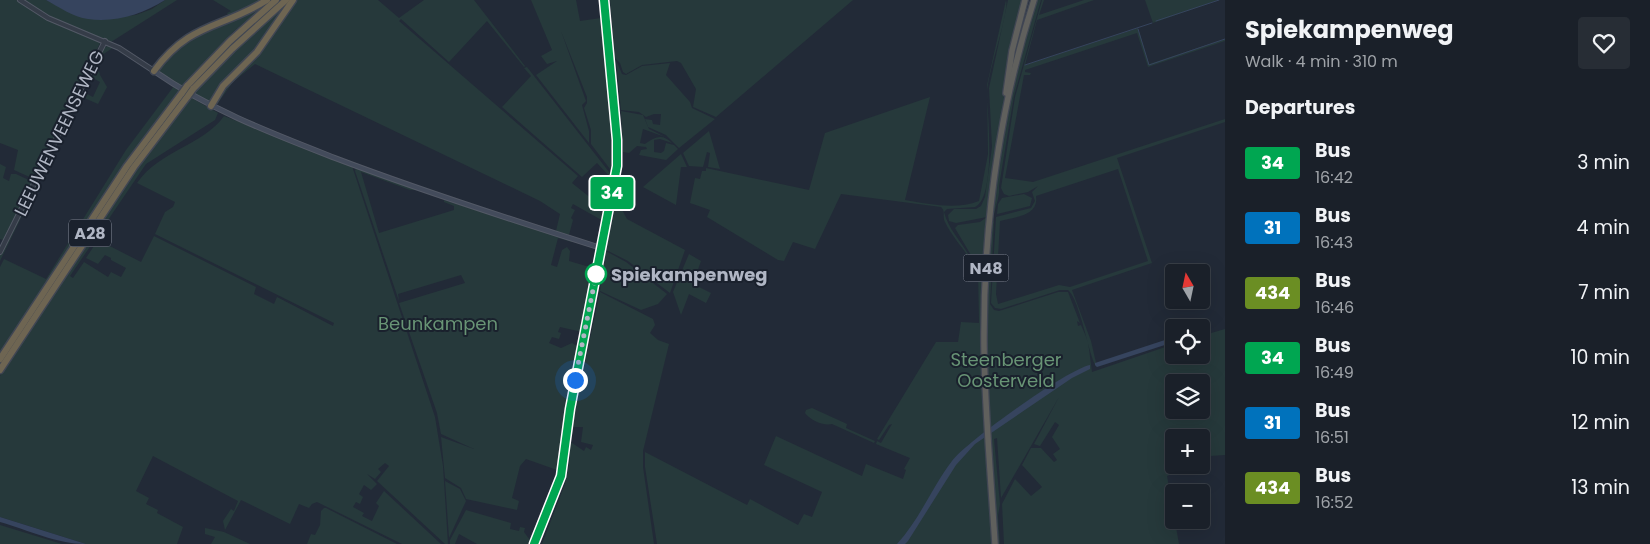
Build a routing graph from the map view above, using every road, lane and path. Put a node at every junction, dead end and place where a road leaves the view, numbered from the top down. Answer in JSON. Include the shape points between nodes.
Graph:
{"nodes":[{"id":1,"x":20,"y":0,"type":"edge"},
{"id":2,"x":267,"y":0,"type":"edge"},
{"id":3,"x":276,"y":0,"type":"edge"},
{"id":4,"x":286,"y":0,"type":"edge"},
{"id":5,"x":293,"y":0,"type":"edge"},
{"id":6,"x":604,"y":0,"type":"edge"},
{"id":7,"x":1025,"y":0,"type":"edge"},
{"id":8,"x":1034,"y":0,"type":"edge"},
{"id":9,"x":104,"y":41,"type":"junction"},
{"id":10,"x":154,"y":71,"type":"junction"},
{"id":11,"x":190,"y":88,"type":"junction"},
{"id":12,"x":182,"y":97,"type":"junction"},
{"id":13,"x":211,"y":106,"type":"junction"},
{"id":14,"x":1005,"y":112,"type":"junction"},
{"id":15,"x":601,"y":248,"type":"junction"},
{"id":16,"x":0,"y":252,"type":"edge"},
{"id":17,"x":0,"y":359,"type":"edge"},
{"id":18,"x":0,"y":370,"type":"edge"},
{"id":19,"x":534,"y":544,"type":"edge"},
{"id":20,"x":995,"y":544,"type":"edge"}],
"edges":[{"from":1,"to":9,"type":"street","via":[[43,15]]},
{"from":2,"to":10,"type":"highway","via":[[187,37]]},
{"from":3,"to":11,"type":"highway","number":"A28","via":[[230,41]]},
{"from":4,"to":11,"type":"highway","number":"A28"},
{"from":5,"to":13,"type":"highway","via":[[257,52],[224,86]]},
{"from":6,"to":15,"type":"main road","via":[[618,155]]},
{"from":7,"to":14,"type":"highway","number":"N48","via":[[1012,51]]},
{"from":8,"to":14,"type":"highway","number":"N48"},
{"from":9,"to":10,"type":"street"},
{"from":9,"to":16,"type":"street","name":"LEEUWENVEENSEWEG"},
{"from":10,"to":13,"type":"main road"},
{"from":11,"to":12,"type":"highway","number":"A28","bridge":true},
{"from":12,"to":17,"type":"highway","number":"A28","via":[[127,166]]},
{"from":12,"to":18,"type":"highway","number":"A28"},
{"from":13,"to":15,"type":"main road","via":[[255,128],[416,188]]},
{"from":14,"to":20,"type":"highway","number":"N48","via":[[991,204],[985,281],[984,349]]},
{"from":15,"to":19,"type":"main road","via":[[571,400],[561,476]]}]}
